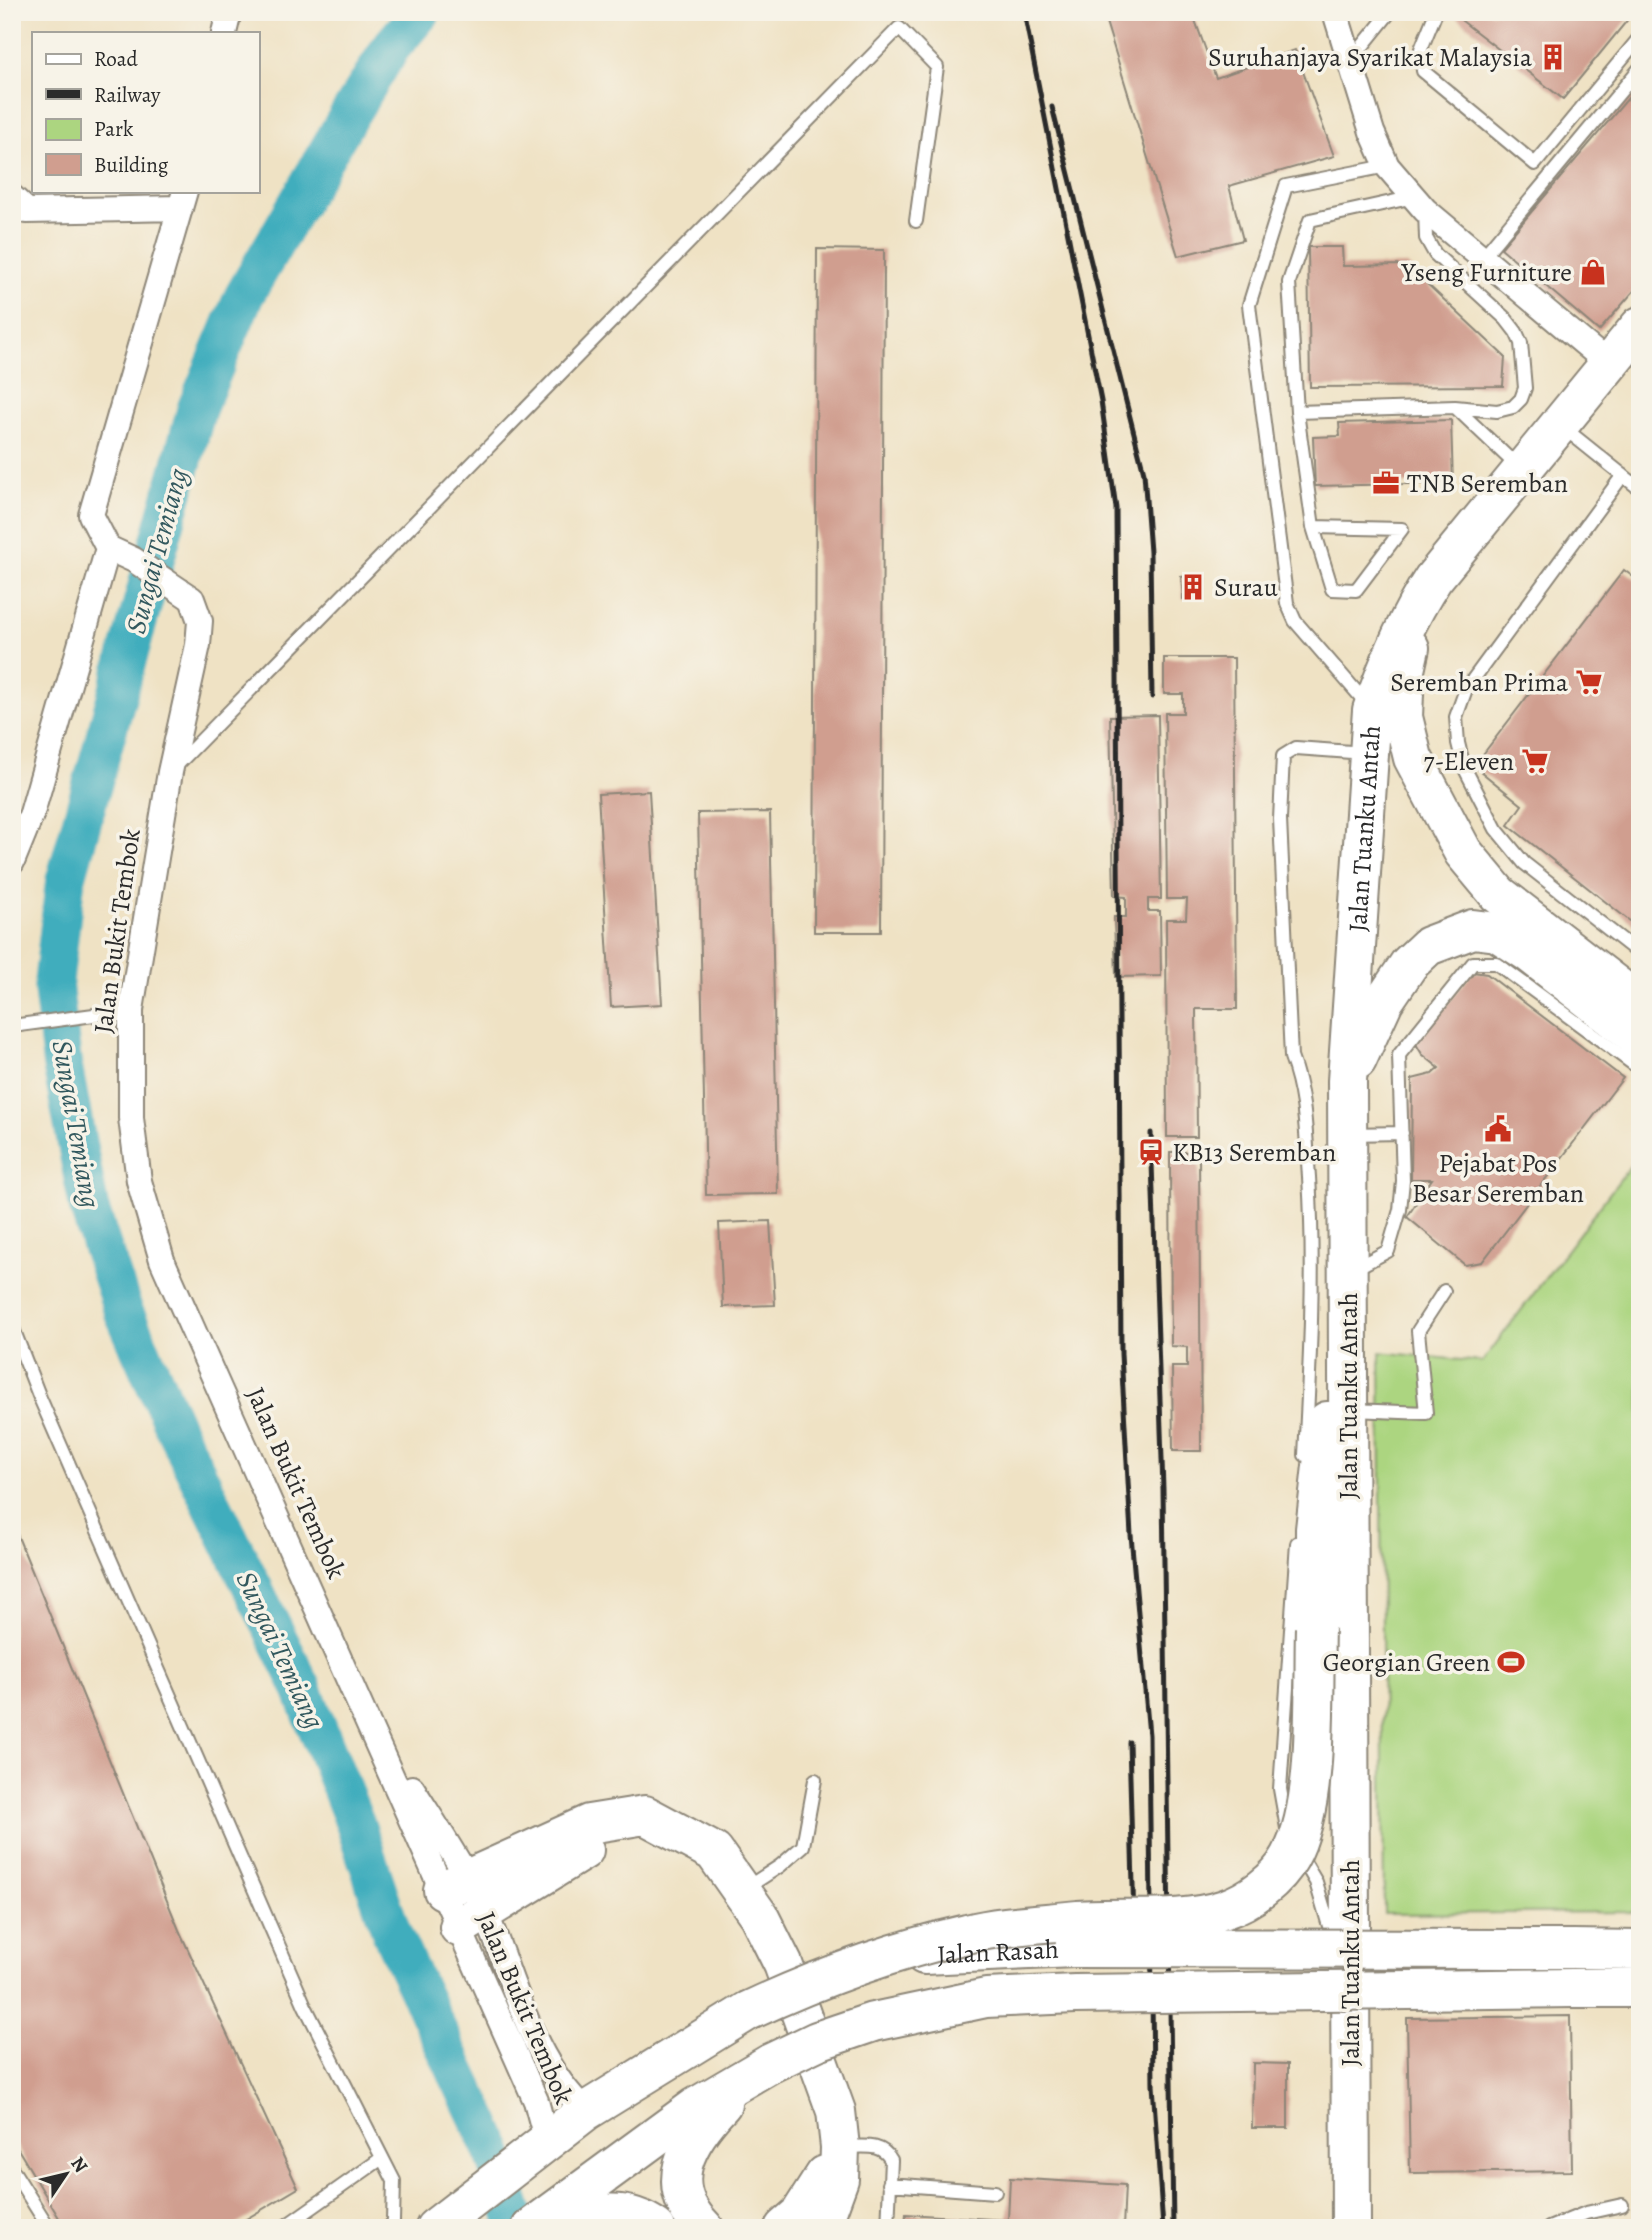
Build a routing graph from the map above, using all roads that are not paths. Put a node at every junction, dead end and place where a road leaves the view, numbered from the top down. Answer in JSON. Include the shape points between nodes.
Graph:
{"nodes":[{"id":1,"x":229,"y":12,"type":"edge"},
{"id":2,"x":1335,"y":12,"type":"edge"},
{"id":3,"x":1390,"y":12,"type":"edge"},
{"id":4,"x":1436,"y":12,"type":"edge"},
{"id":5,"x":225,"y":32,"type":"edge"},
{"id":6,"x":1640,"y":37,"type":"edge"},
{"id":7,"x":1352,"y":59,"type":"junction"},
{"id":8,"x":1640,"y":68,"type":"edge"},
{"id":9,"x":1387,"y":166,"type":"junction"},
{"id":10,"x":12,"y":197,"type":"edge"},
{"id":11,"x":183,"y":199,"type":"edge"},
{"id":12,"x":1420,"y":204,"type":"junction"},
{"id":13,"x":916,"y":221,"type":"dead end"},
{"id":14,"x":1482,"y":258,"type":"junction"},
{"id":15,"x":1640,"y":326,"type":"edge"},
{"id":16,"x":1609,"y":363,"type":"junction"},
{"id":17,"x":1455,"y":407,"type":"junction"},
{"id":18,"x":1297,"y":412,"type":"junction"},
{"id":19,"x":1559,"y":424,"type":"junction"},
{"id":20,"x":1522,"y":471,"type":"junction"},
{"id":21,"x":1623,"y":475,"type":"junction"},
{"id":22,"x":1640,"y":489,"type":"edge"},
{"id":23,"x":1313,"y":527,"type":"junction"},
{"id":24,"x":108,"y":548,"type":"junction"},
{"id":25,"x":1433,"y":579,"type":"junction"},
{"id":26,"x":1372,"y":710,"type":"junction"},
{"id":27,"x":1369,"y":754,"type":"junction"},
{"id":28,"x":170,"y":772,"type":"junction"},
{"id":29,"x":12,"y":862,"type":"edge"},
{"id":30,"x":1640,"y":954,"type":"edge"},
{"id":31,"x":1640,"y":1004,"type":"edge"},
{"id":32,"x":131,"y":1010,"type":"junction"},
{"id":33,"x":12,"y":1026,"type":"edge"},
{"id":34,"x":1640,"y":1039,"type":"edge"},
{"id":35,"x":1640,"y":1063,"type":"edge"},
{"id":36,"x":1347,"y":1081,"type":"junction"},
{"id":37,"x":1402,"y":1133,"type":"junction"},
{"id":38,"x":1349,"y":1134,"type":"junction"},
{"id":39,"x":1348,"y":1283,"type":"junction"},
{"id":40,"x":1444,"y":1291,"type":"dead end"},
{"id":41,"x":12,"y":1326,"type":"edge"},
{"id":42,"x":1348,"y":1410,"type":"junction"},
{"id":43,"x":1304,"y":1464,"type":"dead end"},
{"id":44,"x":1298,"y":1530,"type":"dead end"},
{"id":45,"x":815,"y":1780,"type":"dead end"},
{"id":46,"x":743,"y":1891,"type":"junction"},
{"id":47,"x":464,"y":1902,"type":"junction"},
{"id":48,"x":1640,"y":1950,"type":"edge"},
{"id":49,"x":883,"y":1958,"type":"junction"},
{"id":50,"x":1640,"y":1988,"type":"edge"},
{"id":51,"x":1350,"y":2015,"type":"junction"},
{"id":52,"x":761,"y":2069,"type":"junction"},
{"id":53,"x":586,"y":2110,"type":"junction"},
{"id":54,"x":840,"y":2147,"type":"junction"},
{"id":55,"x":536,"y":2150,"type":"junction"},
{"id":56,"x":382,"y":2158,"type":"junction"},
{"id":57,"x":12,"y":2169,"type":"edge"},
{"id":58,"x":889,"y":2184,"type":"junction"},
{"id":59,"x":995,"y":2192,"type":"dead end"},
{"id":60,"x":1622,"y":2205,"type":"dead end"},
{"id":61,"x":446,"y":2220,"type":"edge"},
{"id":62,"x":547,"y":2224,"type":"edge"},
{"id":63,"x":49,"y":2228,"type":"edge"},
{"id":64,"x":284,"y":2228,"type":"edge"},
{"id":65,"x":388,"y":2228,"type":"edge"},
{"id":66,"x":656,"y":2228,"type":"edge"},
{"id":67,"x":704,"y":2228,"type":"edge"},
{"id":68,"x":784,"y":2228,"type":"edge"},
{"id":69,"x":821,"y":2228,"type":"edge"},
{"id":70,"x":888,"y":2228,"type":"edge"},
{"id":71,"x":1351,"y":2228,"type":"edge"},
{"id":72,"x":1549,"y":2228,"type":"edge"}],
"edges":[{"from":1,"to":5,"type":"street"},
{"from":2,"to":7,"type":"street"},
{"from":3,"to":7,"type":"lane"},
{"from":4,"to":6,"type":"lane","via":[[1421,50],[1423,71],[1535,164]]},
{"from":7,"to":9,"type":"street","via":[[1372,132]]},
{"from":8,"to":14,"type":"lane"},
{"from":9,"to":12,"type":"street"},
{"from":9,"to":26,"type":"lane","via":[[1286,186],[1249,305],[1287,603],[1295,621]]},
{"from":10,"to":11,"type":"street","via":[[27,211]]},
{"from":11,"to":24,"type":"street","via":[[91,514]]},
{"from":12,"to":14,"type":"street"},
{"from":12,"to":17,"type":"lane","via":[[1426,238],[1435,254],[1506,319],[1521,343],[1525,388],[1513,407],[1497,411]]},
{"from":12,"to":18,"type":"lane","via":[[1310,220],[1289,282]]},
{"from":13,"to":28,"type":"lane","via":[[937,67],[899,27]]},
{"from":14,"to":16,"type":"street"},
{"from":15,"to":16,"type":"highway"},
{"from":16,"to":19,"type":"highway"},
{"from":17,"to":18,"type":"lane"},
{"from":17,"to":20,"type":"lane"},
{"from":18,"to":23,"type":"lane"},
{"from":19,"to":20,"type":"highway"},
{"from":19,"to":21,"type":"lane"},
{"from":20,"to":25,"type":"highway"},
{"from":21,"to":22,"type":"lane"},
{"from":21,"to":30,"type":"lane","via":[[1466,689],[1456,717],[1464,767],[1496,829],[1524,863]]},
{"from":23,"to":23,"type":"lane","via":[[1338,528],[1402,529],[1356,590],[1332,589]]},
{"from":24,"to":28,"type":"street","name":"Jalan Bukit Tembok","via":[[192,599],[200,621]]},
{"from":24,"to":29,"type":"street","via":[[32,813]]},
{"from":25,"to":26,"type":"highway","name":"Jalan Tuanku Antah","via":[[1388,662]]},
{"from":25,"to":31,"type":"highway","via":[[1405,670],[1403,717],[1419,769],[1463,852],[1498,894]]},
{"from":26,"to":27,"type":"highway","name":"Jalan Tuanku Antah"},
{"from":27,"to":36,"type":"highway","name":"Jalan Tuanku Antah"},
{"from":27,"to":43,"type":"lane","via":[[1296,748],[1283,756],[1280,819],[1291,1056],[1306,1122],[1313,1245]]},
{"from":28,"to":32,"type":"street","name":"Jalan Bukit Tembok"},
{"from":32,"to":33,"type":"lane"},
{"from":32,"to":47,"type":"street","name":"Jalan Bukit Tembok","via":[[131,1118],[139,1181],[162,1260],[362,1706]]},
{"from":34,"to":36,"type":"highway","via":[[1528,952],[1497,932],[1473,929],[1428,946],[1409,964],[1384,1001]]},
{"from":35,"to":37,"type":"lane","via":[[1636,1066],[1496,963],[1473,963],[1399,1055]]},
{"from":36,"to":38,"type":"highway","name":"Jalan Tuanku Antah"},
{"from":37,"to":38,"type":"lane"},
{"from":37,"to":39,"type":"lane","via":[[1400,1210],[1388,1251]]},
{"from":38,"to":39,"type":"highway","name":"Jalan Tuanku Antah"},
{"from":39,"to":42,"type":"highway","name":"Jalan Tuanku Antah"},
{"from":39,"to":49,"type":"highway","bridge":true,"via":[[1329,1398],[1315,1529],[1308,1806],[1290,1859],[1273,1879],[1225,1909],[969,1933]]},
{"from":40,"to":42,"type":"lane","via":[[1418,1331],[1426,1413]]},
{"from":41,"to":56,"type":"lane","via":[[299,1993]]},
{"from":42,"to":51,"type":"highway","name":"Jalan Tuanku Antah"},
{"from":44,"to":51,"type":"lane","via":[[1282,1813],[1288,1834],[1316,1882]]},
{"from":45,"to":46,"type":"lane","via":[[803,1846]]},
{"from":46,"to":47,"type":"highway","via":[[714,1852],[645,1815],[589,1824]]},
{"from":46,"to":54,"type":"highway","via":[[783,1964],[836,2111]]},
{"from":47,"to":53,"type":"street","name":"Jalan Bukit Tembok","via":[[544,2059],[565,2092]]},
{"from":47,"to":55,"type":"street","name":"Jalan Bukit Tembok","via":[[536,2101]]},
{"from":48,"to":49,"type":"highway","name":"Jalan Rasah","bridge":true,"via":[[1074,1948]]},
{"from":49,"to":53,"type":"highway","name":"Jalan Rasah","bridge":true,"via":[[816,1979],[748,2011]]},
{"from":50,"to":52,"type":"highway","name":"Jalan Rasah","bridge":true,"via":[[986,1998],[873,2022],[817,2041]]},
{"from":51,"to":71,"type":"highway","name":"Jalan Tuanku Antah"},
{"from":52,"to":62,"type":"highway","name":"Jalan Rasah","via":[[684,2115]]},
{"from":52,"to":67,"type":"highway","via":[[701,2126],[682,2164],[687,2205]]},
{"from":53,"to":55,"type":"highway","name":"Jalan Rasah"},
{"from":54,"to":58,"type":"lane","via":[[880,2147],[891,2160]]},
{"from":54,"to":68,"type":"highway","via":[[800,2214]]},
{"from":54,"to":69,"type":"highway","via":[[839,2179]]},
{"from":55,"to":61,"type":"highway","name":"Jalan Rasah"},
{"from":56,"to":64,"type":"lane"},
{"from":56,"to":65,"type":"lane","via":[[394,2182],[393,2221]]},
{"from":57,"to":63,"type":"lane"},
{"from":58,"to":59,"type":"lane"},
{"from":58,"to":70,"type":"lane"},
{"from":60,"to":72,"type":"lane"},
{"from":62,"to":66,"type":"highway","via":[[620,2212]]}]}
